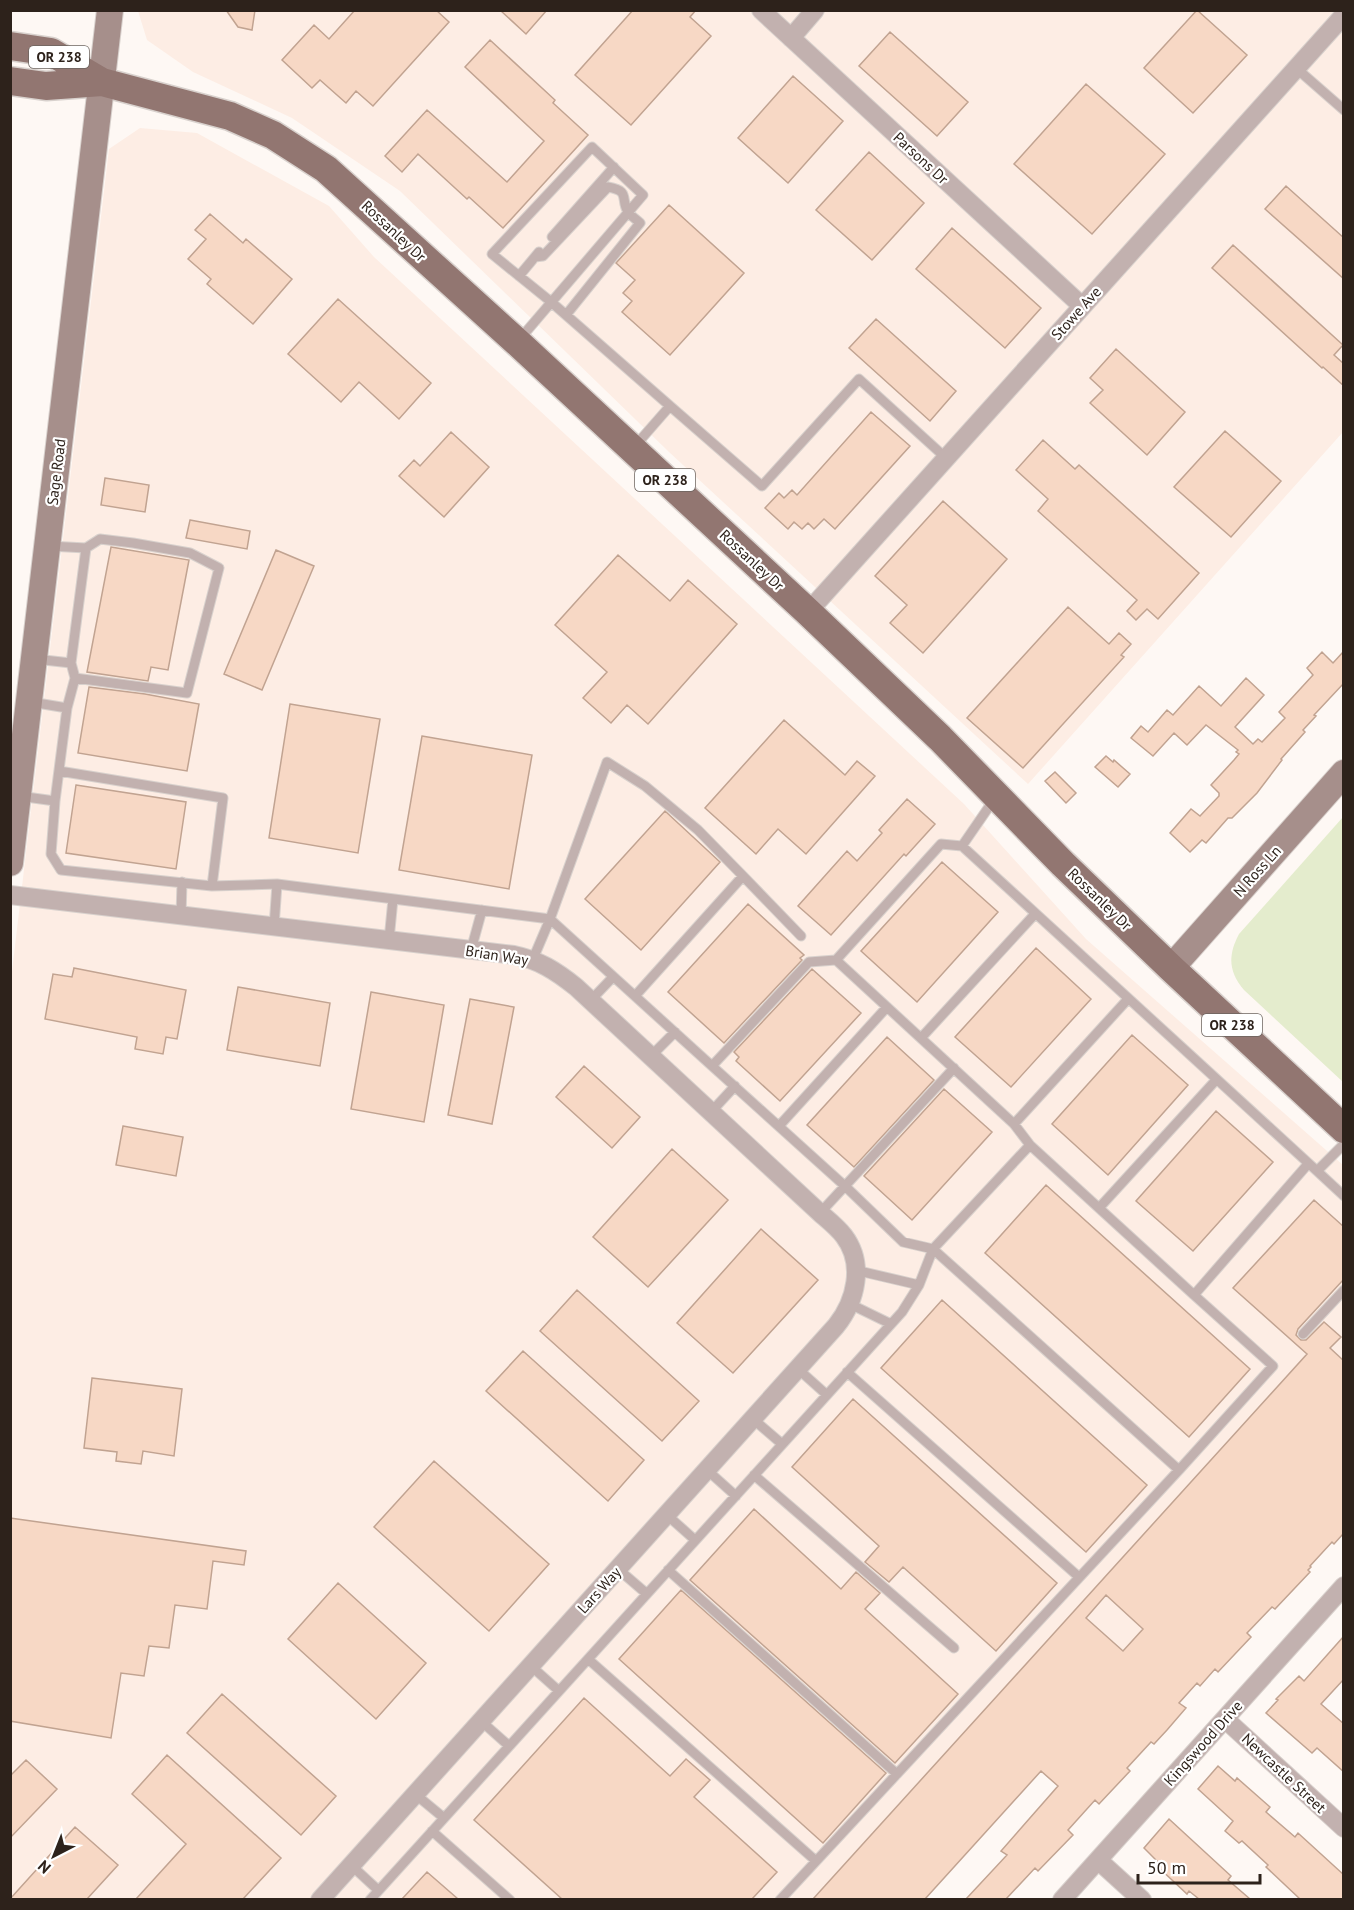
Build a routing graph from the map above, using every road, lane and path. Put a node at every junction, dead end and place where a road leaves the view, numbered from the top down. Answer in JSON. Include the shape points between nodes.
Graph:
{"nodes":[{"id":1,"x":110,"y":10,"type":"edge"},
{"id":2,"x":761,"y":10,"type":"edge"},
{"id":3,"x":815,"y":10,"type":"edge"},
{"id":4,"x":1344,"y":15,"type":"edge"},
{"id":5,"x":790,"y":38,"type":"junction"},
{"id":6,"x":10,"y":46,"type":"edge"},
{"id":7,"x":1296,"y":68,"type":"junction"},
{"id":8,"x":10,"y":81,"type":"edge"},
{"id":9,"x":102,"y":82,"type":"junction"},
{"id":10,"x":1344,"y":110,"type":"edge"},
{"id":11,"x":614,"y":167,"type":"junction"},
{"id":12,"x":628,"y":212,"type":"junction"},
{"id":13,"x":535,"y":257,"type":"junction"},
{"id":14,"x":519,"y":276,"type":"junction"},
{"id":15,"x":550,"y":301,"type":"junction"},
{"id":16,"x":1082,"y":306,"type":"junction"},
{"id":17,"x":566,"y":315,"type":"junction"},
{"id":18,"x":517,"y":342,"type":"junction"},
{"id":19,"x":670,"y":406,"type":"junction"},
{"id":20,"x":632,"y":450,"type":"junction"},
{"id":21,"x":946,"y":458,"type":"junction"},
{"id":22,"x":48,"y":546,"type":"junction"},
{"id":23,"x":86,"y":548,"type":"junction"},
{"id":24,"x":808,"y":612,"type":"junction"},
{"id":25,"x":35,"y":659,"type":"junction"},
{"id":26,"x":71,"y":663,"type":"junction"},
{"id":27,"x":75,"y":678,"type":"junction"},
{"id":28,"x":29,"y":702,"type":"junction"},
{"id":29,"x":67,"y":708,"type":"junction"},
{"id":30,"x":59,"y":771,"type":"junction"},
{"id":31,"x":1344,"y":773,"type":"edge"},
{"id":32,"x":18,"y":796,"type":"junction"},
{"id":33,"x":997,"y":796,"type":"junction"},
{"id":34,"x":55,"y":801,"type":"junction"},
{"id":35,"x":962,"y":846,"type":"junction"},
{"id":36,"x":10,"y":863,"type":"edge"},
{"id":37,"x":743,"y":876,"type":"junction"},
{"id":38,"x":182,"y":882,"type":"junction"},
{"id":39,"x":277,"y":884,"type":"junction"},
{"id":40,"x":212,"y":885,"type":"junction"},
{"id":41,"x":10,"y":895,"type":"edge"},
{"id":42,"x":393,"y":899,"type":"junction"},
{"id":43,"x":482,"y":910,"type":"junction"},
{"id":44,"x":1035,"y":914,"type":"junction"},
{"id":45,"x":180,"y":915,"type":"junction"},
{"id":46,"x":550,"y":919,"type":"junction"},
{"id":47,"x":274,"y":927,"type":"junction"},
{"id":48,"x":801,"y":936,"type":"dead end"},
{"id":49,"x":389,"y":940,"type":"junction"},
{"id":50,"x":471,"y":950,"type":"junction"},
{"id":51,"x":533,"y":959,"type":"junction"},
{"id":52,"x":836,"y":960,"type":"junction"},
{"id":53,"x":1171,"y":968,"type":"junction"},
{"id":54,"x":613,"y":977,"type":"junction"},
{"id":55,"x":635,"y":996,"type":"junction"},
{"id":56,"x":1128,"y":999,"type":"junction"},
{"id":57,"x":591,"y":1000,"type":"junction"},
{"id":58,"x":887,"y":1007,"type":"junction"},
{"id":59,"x":675,"y":1032,"type":"junction"},
{"id":60,"x":921,"y":1038,"type":"junction"},
{"id":61,"x":651,"y":1056,"type":"junction"},
{"id":62,"x":712,"y":1066,"type":"junction"},
{"id":63,"x":954,"y":1068,"type":"junction"},
{"id":64,"x":1216,"y":1080,"type":"junction"},
{"id":65,"x":735,"y":1086,"type":"junction"},
{"id":66,"x":711,"y":1112,"type":"junction"},
{"id":67,"x":1014,"y":1124,"type":"junction"},
{"id":68,"x":779,"y":1126,"type":"junction"},
{"id":69,"x":1344,"y":1129,"type":"edge"},
{"id":70,"x":1344,"y":1144,"type":"edge"},
{"id":71,"x":1030,"y":1146,"type":"junction"},
{"id":72,"x":1308,"y":1164,"type":"junction"},
{"id":73,"x":1317,"y":1172,"type":"junction"},
{"id":74,"x":846,"y":1186,"type":"junction"},
{"id":75,"x":1344,"y":1196,"type":"edge"},
{"id":76,"x":1099,"y":1208,"type":"junction"},
{"id":77,"x":820,"y":1213,"type":"junction"},
{"id":78,"x":933,"y":1249,"type":"junction"},
{"id":79,"x":855,"y":1270,"type":"junction"},
{"id":80,"x":919,"y":1285,"type":"junction"},
{"id":81,"x":1344,"y":1290,"type":"edge"},
{"id":82,"x":1194,"y":1295,"type":"junction"},
{"id":83,"x":850,"y":1304,"type":"junction"},
{"id":84,"x":891,"y":1324,"type":"junction"},
{"id":85,"x":1303,"y":1334,"type":"dead end"},
{"id":86,"x":798,"y":1369,"type":"junction"},
{"id":87,"x":847,"y":1372,"type":"junction"},
{"id":88,"x":827,"y":1395,"type":"junction"},
{"id":89,"x":753,"y":1419,"type":"junction"},
{"id":90,"x":782,"y":1444,"type":"junction"},
{"id":91,"x":707,"y":1470,"type":"junction"},
{"id":92,"x":1179,"y":1470,"type":"junction"},
{"id":93,"x":754,"y":1475,"type":"junction"},
{"id":94,"x":736,"y":1496,"type":"junction"},
{"id":95,"x":667,"y":1515,"type":"junction"},
{"id":96,"x":695,"y":1540,"type":"junction"},
{"id":97,"x":618,"y":1569,"type":"junction"},
{"id":98,"x":668,"y":1570,"type":"junction"},
{"id":99,"x":1079,"y":1577,"type":"junction"},
{"id":100,"x":1344,"y":1586,"type":"edge"},
{"id":101,"x":647,"y":1594,"type":"junction"},
{"id":102,"x":954,"y":1648,"type":"dead end"},
{"id":103,"x":588,"y":1659,"type":"junction"},
{"id":104,"x":531,"y":1665,"type":"junction"},
{"id":105,"x":559,"y":1691,"type":"junction"},
{"id":106,"x":1225,"y":1719,"type":"junction"},
{"id":107,"x":482,"y":1720,"type":"junction"},
{"id":108,"x":509,"y":1746,"type":"junction"},
{"id":109,"x":897,"y":1774,"type":"junction"},
{"id":110,"x":415,"y":1794,"type":"junction"},
{"id":111,"x":444,"y":1818,"type":"junction"},
{"id":112,"x":1344,"y":1828,"type":"edge"},
{"id":113,"x":432,"y":1831,"type":"junction"},
{"id":114,"x":1098,"y":1860,"type":"junction"},
{"id":115,"x":816,"y":1861,"type":"junction"},
{"id":116,"x":351,"y":1865,"type":"junction"},
{"id":117,"x":378,"y":1890,"type":"junction"},
{"id":118,"x":320,"y":1899,"type":"edge"},
{"id":119,"x":370,"y":1899,"type":"edge"},
{"id":120,"x":510,"y":1899,"type":"edge"},
{"id":121,"x":780,"y":1899,"type":"edge"},
{"id":122,"x":1062,"y":1899,"type":"edge"},
{"id":123,"x":1142,"y":1899,"type":"edge"}],
"edges":[{"from":1,"to":9,"type":"main road","name":"Sage Road"},
{"from":2,"to":5,"type":"street","name":"Parsons Dr"},
{"from":3,"to":5,"type":"street"},
{"from":4,"to":7,"type":"street","name":"Stowe Ave"},
{"from":5,"to":16,"type":"street","name":"Parsons Dr"},
{"from":6,"to":9,"type":"main road","number":"OR 238","via":[[51,52]]},
{"from":7,"to":10,"type":"lane"},
{"from":7,"to":16,"type":"street","name":"Stowe Ave"},
{"from":8,"to":9,"type":"main road","number":"OR 238","via":[[46,86]]},
{"from":9,"to":18,"type":"main road","name":"Rossanley Dr","number":"OR 238","via":[[230,116],[282,141],[326,169]]},
{"from":9,"to":22,"type":"main road","name":"Sage Road"},
{"from":11,"to":12,"type":"lane","via":[[643,195]]},
{"from":11,"to":13,"type":"lane"},
{"from":11,"to":14,"type":"lane","via":[[592,147],[492,254]]},
{"from":12,"to":13,"type":"lane","via":[[625,196],[608,186],[543,256]]},
{"from":12,"to":15,"type":"lane"},
{"from":12,"to":17,"type":"lane","via":[[640,223]]},
{"from":13,"to":14,"type":"lane"},
{"from":14,"to":15,"type":"lane"},
{"from":15,"to":17,"type":"lane"},
{"from":15,"to":18,"type":"lane"},
{"from":16,"to":21,"type":"street","name":"Stowe Ave"},
{"from":17,"to":19,"type":"lane"},
{"from":18,"to":20,"type":"main road","name":"Rossanley Dr","number":"OR 238"},
{"from":19,"to":20,"type":"lane"},
{"from":19,"to":21,"type":"lane","via":[[762,486],[860,380]]},
{"from":20,"to":24,"type":"main road","name":"Rossanley Dr","number":"OR 238"},
{"from":21,"to":24,"type":"street","name":"Stowe Ave"},
{"from":22,"to":23,"type":"lane"},
{"from":22,"to":25,"type":"main road","name":"Sage Road"},
{"from":23,"to":26,"type":"lane"},
{"from":23,"to":27,"type":"lane","via":[[100,539],[133,543],[190,553],[219,568],[187,693]]},
{"from":24,"to":33,"type":"main road","name":"Rossanley Dr","number":"OR 238"},
{"from":25,"to":26,"type":"lane"},
{"from":25,"to":28,"type":"main road","name":"Sage Road"},
{"from":26,"to":27,"type":"lane"},
{"from":27,"to":29,"type":"lane"},
{"from":28,"to":29,"type":"lane"},
{"from":28,"to":32,"type":"main road","name":"Sage Road"},
{"from":29,"to":30,"type":"lane"},
{"from":30,"to":34,"type":"lane"},
{"from":30,"to":40,"type":"lane","via":[[223,798]]},
{"from":31,"to":53,"type":"main road","name":"N Ross Ln"},
{"from":32,"to":34,"type":"lane"},
{"from":32,"to":36,"type":"main road","name":"Sage Road"},
{"from":33,"to":35,"type":"lane"},
{"from":33,"to":53,"type":"main road","name":"Rossanley Dr","number":"OR 238"},
{"from":34,"to":38,"type":"lane","via":[[51,854],[61,870]]},
{"from":35,"to":44,"type":"lane"},
{"from":35,"to":52,"type":"lane","via":[[941,844]]},
{"from":37,"to":46,"type":"lane","via":[[654,793],[607,762]]},
{"from":37,"to":48,"type":"lane"},
{"from":37,"to":55,"type":"lane"},
{"from":38,"to":40,"type":"lane"},
{"from":38,"to":45,"type":"lane"},
{"from":39,"to":40,"type":"lane"},
{"from":39,"to":42,"type":"lane"},
{"from":39,"to":47,"type":"lane"},
{"from":41,"to":45,"type":"street","name":"Brian Way"},
{"from":42,"to":43,"type":"lane"},
{"from":42,"to":49,"type":"lane"},
{"from":43,"to":46,"type":"lane"},
{"from":43,"to":50,"type":"lane"},
{"from":44,"to":56,"type":"lane"},
{"from":44,"to":60,"type":"lane"},
{"from":45,"to":47,"type":"street","name":"Brian Way"},
{"from":46,"to":51,"type":"lane"},
{"from":46,"to":54,"type":"lane"},
{"from":47,"to":49,"type":"street","name":"Brian Way"},
{"from":49,"to":50,"type":"street","name":"Brian Way"},
{"from":50,"to":51,"type":"street","name":"Brian Way"},
{"from":51,"to":57,"type":"street","name":"Brian Way","via":[[560,974]]},
{"from":52,"to":58,"type":"lane"},
{"from":52,"to":62,"type":"lane","via":[[809,962]]},
{"from":53,"to":69,"type":"main road","name":"Rossanley Dr","number":"OR 238"},
{"from":54,"to":55,"type":"lane"},
{"from":54,"to":57,"type":"lane"},
{"from":55,"to":59,"type":"lane"},
{"from":56,"to":64,"type":"lane"},
{"from":56,"to":67,"type":"lane"},
{"from":57,"to":61,"type":"street","name":"Brian Way"},
{"from":58,"to":60,"type":"lane"},
{"from":58,"to":68,"type":"lane"},
{"from":59,"to":61,"type":"lane"},
{"from":59,"to":62,"type":"lane"},
{"from":60,"to":63,"type":"lane"},
{"from":61,"to":66,"type":"street","name":"Brian Way"},
{"from":62,"to":65,"type":"lane"},
{"from":63,"to":67,"type":"lane"},
{"from":63,"to":74,"type":"lane"},
{"from":64,"to":72,"type":"lane"},
{"from":64,"to":76,"type":"lane"},
{"from":65,"to":66,"type":"lane"},
{"from":65,"to":68,"type":"lane"},
{"from":66,"to":77,"type":"street","name":"Brian Way"},
{"from":67,"to":71,"type":"lane"},
{"from":68,"to":74,"type":"lane"},
{"from":70,"to":73,"type":"lane"},
{"from":71,"to":76,"type":"lane"},
{"from":71,"to":78,"type":"lane"},
{"from":72,"to":73,"type":"lane"},
{"from":72,"to":82,"type":"lane"},
{"from":73,"to":75,"type":"lane"},
{"from":74,"to":77,"type":"lane"},
{"from":74,"to":78,"type":"lane","via":[[903,1242]]},
{"from":76,"to":82,"type":"lane"},
{"from":77,"to":79,"type":"street","name":"Brian Way","via":[[850,1246]]},
{"from":78,"to":80,"type":"lane"},
{"from":78,"to":92,"type":"lane"},
{"from":79,"to":80,"type":"lane"},
{"from":79,"to":83,"type":"street","name":"Lars Way","via":[[856,1285]]},
{"from":80,"to":84,"type":"lane"},
{"from":81,"to":85,"type":"lane"},
{"from":82,"to":92,"type":"lane","via":[[1273,1365]]},
{"from":83,"to":84,"type":"lane"},
{"from":83,"to":86,"type":"street","name":"Lars Way"},
{"from":84,"to":87,"type":"lane"},
{"from":86,"to":88,"type":"lane"},
{"from":86,"to":89,"type":"street","name":"Lars Way"},
{"from":87,"to":88,"type":"lane"},
{"from":87,"to":99,"type":"lane"},
{"from":88,"to":90,"type":"lane"},
{"from":89,"to":90,"type":"lane"},
{"from":89,"to":91,"type":"street","name":"Lars Way"},
{"from":90,"to":93,"type":"lane"},
{"from":91,"to":94,"type":"lane"},
{"from":91,"to":95,"type":"street","name":"Lars Way"},
{"from":92,"to":99,"type":"lane"},
{"from":93,"to":94,"type":"lane"},
{"from":93,"to":102,"type":"lane"},
{"from":94,"to":96,"type":"lane"},
{"from":95,"to":96,"type":"lane"},
{"from":95,"to":97,"type":"street","name":"Lars Way"},
{"from":96,"to":98,"type":"lane"},
{"from":97,"to":101,"type":"lane"},
{"from":97,"to":104,"type":"street","name":"Lars Way"},
{"from":98,"to":101,"type":"lane"},
{"from":98,"to":109,"type":"lane"},
{"from":99,"to":109,"type":"lane"},
{"from":100,"to":106,"type":"street","name":"Kingswood Drive"},
{"from":101,"to":103,"type":"lane"},
{"from":103,"to":105,"type":"lane"},
{"from":103,"to":115,"type":"lane"},
{"from":104,"to":105,"type":"lane"},
{"from":104,"to":107,"type":"street","name":"Lars Way"},
{"from":105,"to":108,"type":"lane"},
{"from":106,"to":112,"type":"street","name":"Newcastle Street"},
{"from":106,"to":114,"type":"street","name":"Kingswood Drive"},
{"from":107,"to":108,"type":"lane"},
{"from":107,"to":110,"type":"street","name":"Lars Way"},
{"from":108,"to":111,"type":"lane"},
{"from":109,"to":115,"type":"lane"},
{"from":110,"to":111,"type":"lane"},
{"from":110,"to":116,"type":"street","name":"Lars Way"},
{"from":111,"to":113,"type":"lane"},
{"from":113,"to":117,"type":"lane"},
{"from":113,"to":120,"type":"lane"},
{"from":114,"to":122,"type":"street","name":"Kingswood Drive"},
{"from":114,"to":123,"type":"street"},
{"from":115,"to":121,"type":"lane"},
{"from":116,"to":117,"type":"lane"},
{"from":116,"to":118,"type":"street","name":"Lars Way"},
{"from":117,"to":119,"type":"lane"}]}
